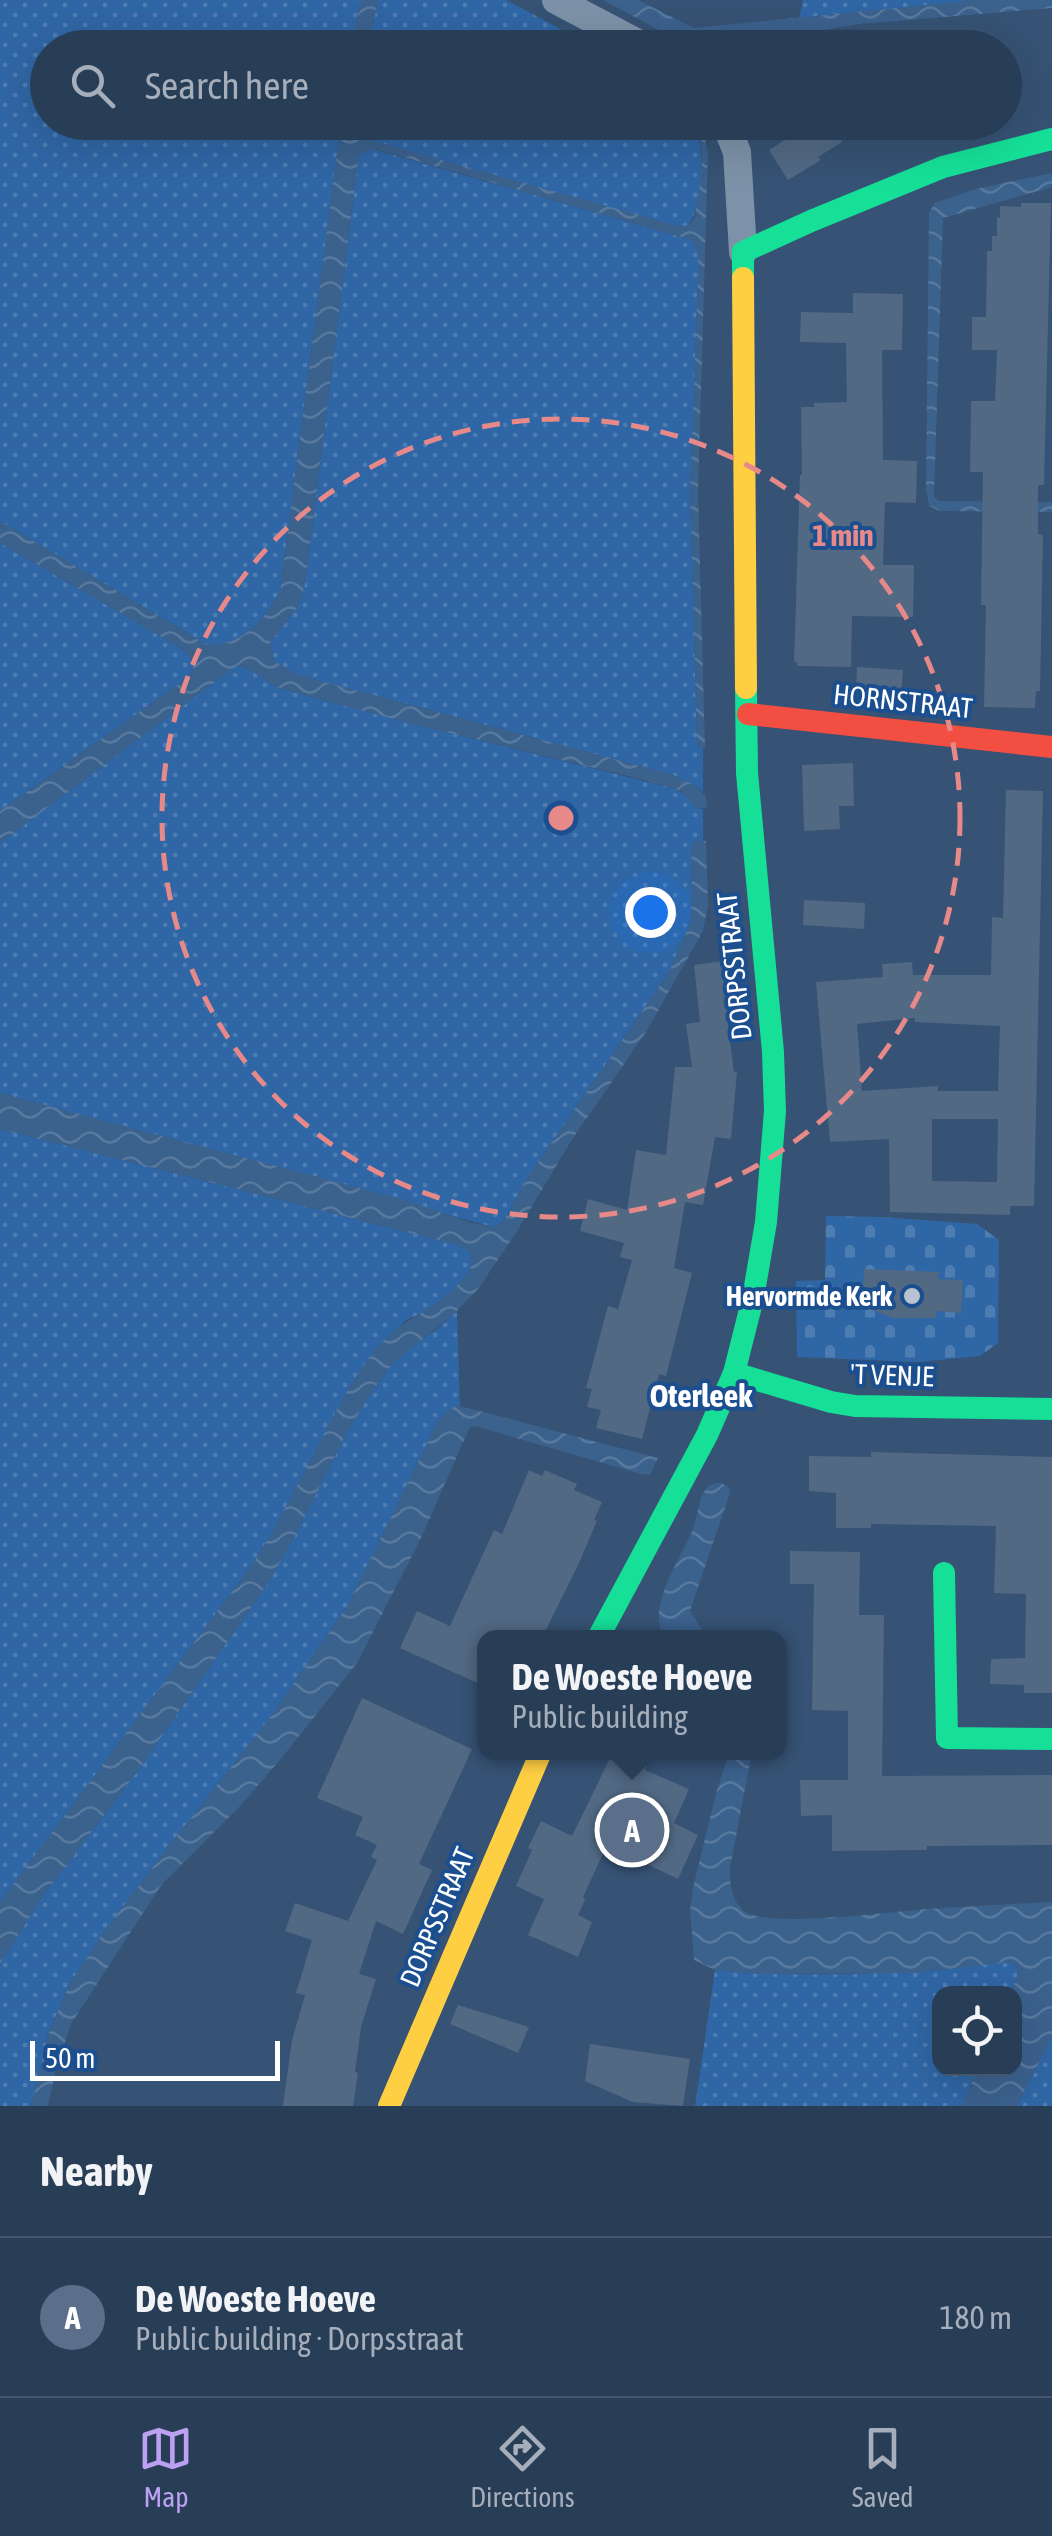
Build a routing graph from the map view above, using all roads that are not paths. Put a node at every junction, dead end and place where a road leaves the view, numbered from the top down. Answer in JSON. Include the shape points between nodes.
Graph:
{"nodes":[{"id":1,"x":556,"y":0,"type":"edge"},
{"id":2,"x":613,"y":30,"type":"edge"},
{"id":3,"x":1052,"y":138,"type":"edge"},
{"id":4,"x":732,"y":140,"type":"edge"},
{"id":5,"x":743,"y":252,"type":"junction"},
{"id":6,"x":748,"y":714,"type":"junction"},
{"id":7,"x":1052,"y":747,"type":"edge"},
{"id":8,"x":734,"y":1373,"type":"junction"},
{"id":9,"x":1052,"y":1409,"type":"edge"},
{"id":10,"x":944,"y":1573,"type":"dead end"},
{"id":11,"x":602,"y":1630,"type":"edge"},
{"id":12,"x":1052,"y":1739,"type":"edge"},
{"id":13,"x":538,"y":1760,"type":"edge"},
{"id":14,"x":389,"y":2106,"type":"edge"}],
"edges":[{"from":1,"to":2,"type":"street"},
{"from":3,"to":5,"type":"street","via":[[943,167]]},
{"from":4,"to":5,"type":"street"},
{"from":5,"to":6,"type":"street","name":"DORPSSTRAAT"},
{"from":6,"to":7,"type":"street","name":"HORNSTRAAT"},
{"from":6,"to":8,"type":"street","name":"DORPSSTRAAT","via":[[749,816],[774,1111],[766,1222]]},
{"from":8,"to":9,"type":"street","name":"'T VENJE","via":[[855,1406]]},
{"from":8,"to":11,"type":"street","name":"DORPSSTRAAT"},
{"from":10,"to":12,"type":"street","via":[[947,1738]]},
{"from":13,"to":14,"type":"street","name":"DORPSSTRAAT"}]}
